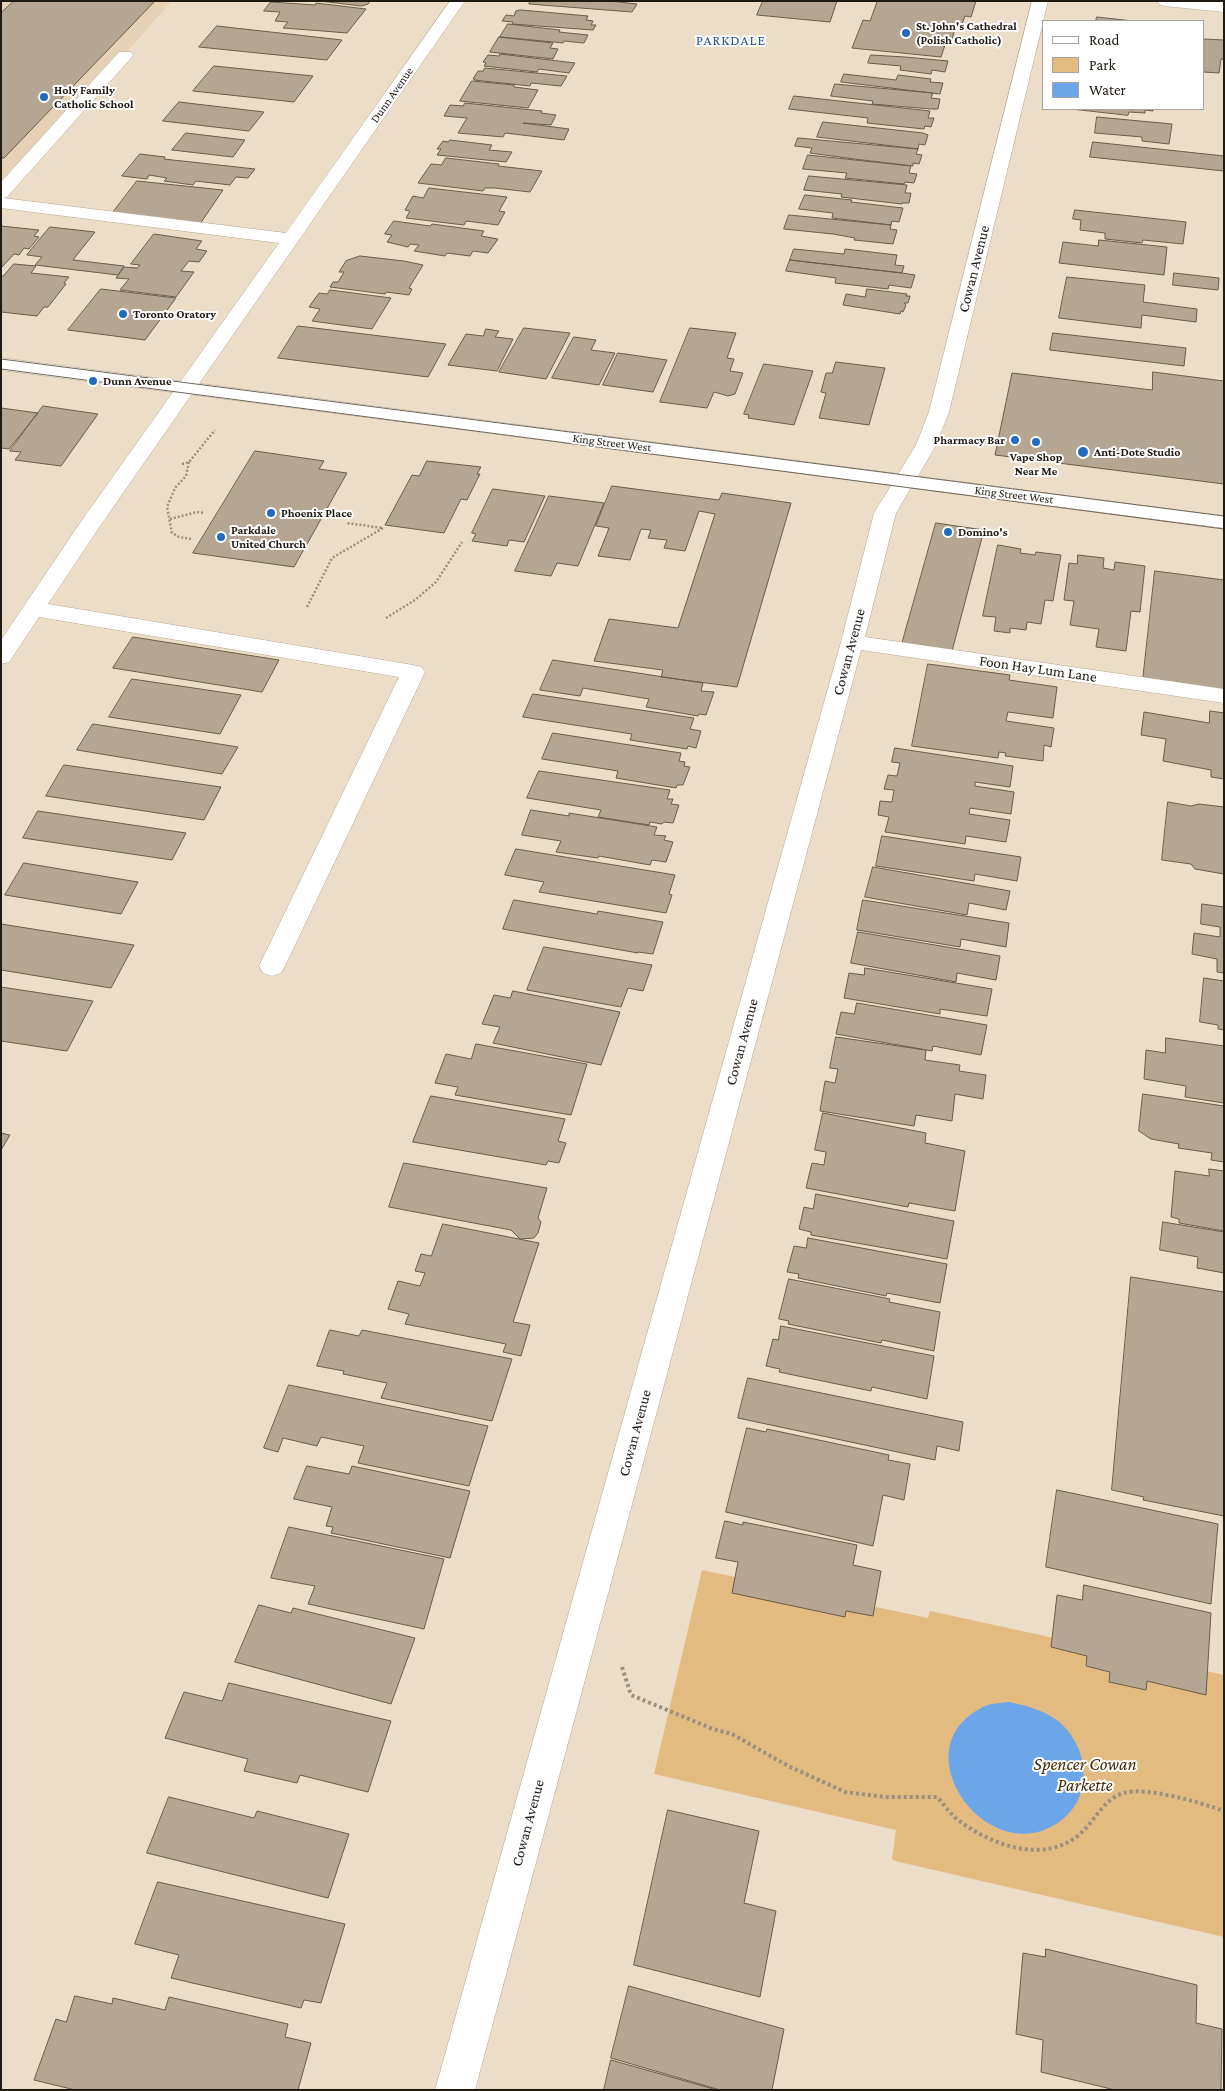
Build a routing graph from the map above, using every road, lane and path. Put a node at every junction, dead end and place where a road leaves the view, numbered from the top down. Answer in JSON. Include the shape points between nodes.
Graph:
{"nodes":[{"id":1,"x":458,"y":1,"type":"edge"},
{"id":2,"x":1040,"y":1,"type":"edge"},
{"id":3,"x":1164,"y":1,"type":"edge"},
{"id":4,"x":1224,"y":7,"type":"edge"},
{"id":5,"x":125,"y":56,"type":"dead end"},
{"id":6,"x":1,"y":193,"type":"edge"},
{"id":7,"x":1,"y":203,"type":"edge"},
{"id":8,"x":292,"y":240,"type":"junction"},
{"id":9,"x":1,"y":364,"type":"edge"},
{"id":10,"x":185,"y":388,"type":"junction"},
{"id":11,"x":189,"y":462,"type":"dead end"},
{"id":12,"x":906,"y":481,"type":"junction"},
{"id":13,"x":205,"y":513,"type":"dead end"},
{"id":14,"x":170,"y":518,"type":"junction"},
{"id":15,"x":1224,"y":522,"type":"edge"},
{"id":16,"x":346,"y":523,"type":"dead end"},
{"id":17,"x":191,"y":539,"type":"dead end"},
{"id":18,"x":462,"y":542,"type":"dead end"},
{"id":19,"x":307,"y":607,"type":"dead end"},
{"id":20,"x":34,"y":609,"type":"junction"},
{"id":21,"x":386,"y":618,"type":"dead end"},
{"id":22,"x":852,"y":642,"type":"junction"},
{"id":23,"x":1,"y":657,"type":"edge"},
{"id":24,"x":1224,"y":696,"type":"edge"},
{"id":25,"x":272,"y":966,"type":"dead end"},
{"id":26,"x":580,"y":1634,"type":"junction"},
{"id":27,"x":1224,"y":1811,"type":"edge"},
{"id":28,"x":455,"y":2090,"type":"edge"}],
"edges":[{"from":1,"to":8,"type":"street","name":"Dunn Avenue"},
{"from":2,"to":12,"type":"street","name":"Cowan Avenue","via":[[939,412]]},
{"from":3,"to":4,"type":"street"},
{"from":5,"to":6,"type":"street"},
{"from":7,"to":8,"type":"street"},
{"from":8,"to":10,"type":"street","name":"Dunn Avenue"},
{"from":9,"to":10,"type":"street","name":"King Street West"},
{"from":10,"to":12,"type":"street","name":"King Street West"},
{"from":10,"to":20,"type":"street","name":"Dunn Avenue"},
{"from":11,"to":14,"type":"path","via":[[186,476],[170,498],[167,507]]},
{"from":12,"to":15,"type":"street","name":"King Street West"},
{"from":12,"to":22,"type":"street","name":"Cowan Avenue","via":[[885,513]]},
{"from":13,"to":14,"type":"path"},
{"from":14,"to":17,"type":"path","via":[[172,533]]},
{"from":16,"to":19,"type":"path","via":[[383,528],[332,558]]},
{"from":18,"to":21,"type":"path","via":[[436,582]]},
{"from":20,"to":23,"type":"street","name":"Dunn Avenue"},
{"from":20,"to":25,"type":"street","via":[[413,672]]},
{"from":22,"to":24,"type":"street","name":"Foon Hay Lum Lane"},
{"from":22,"to":26,"type":"street","name":"Cowan Avenue"},
{"from":26,"to":27,"type":"path","via":[[616,1649],[631,1695],[732,1734],[788,1766],[845,1792],[885,1797],[938,1797],[956,1818],[977,1832],[1019,1848],[1032,1851],[1069,1842],[1089,1825],[1109,1799],[1126,1791],[1137,1790],[1202,1803]]},
{"from":26,"to":28,"type":"street","name":"Cowan Avenue"}]}
